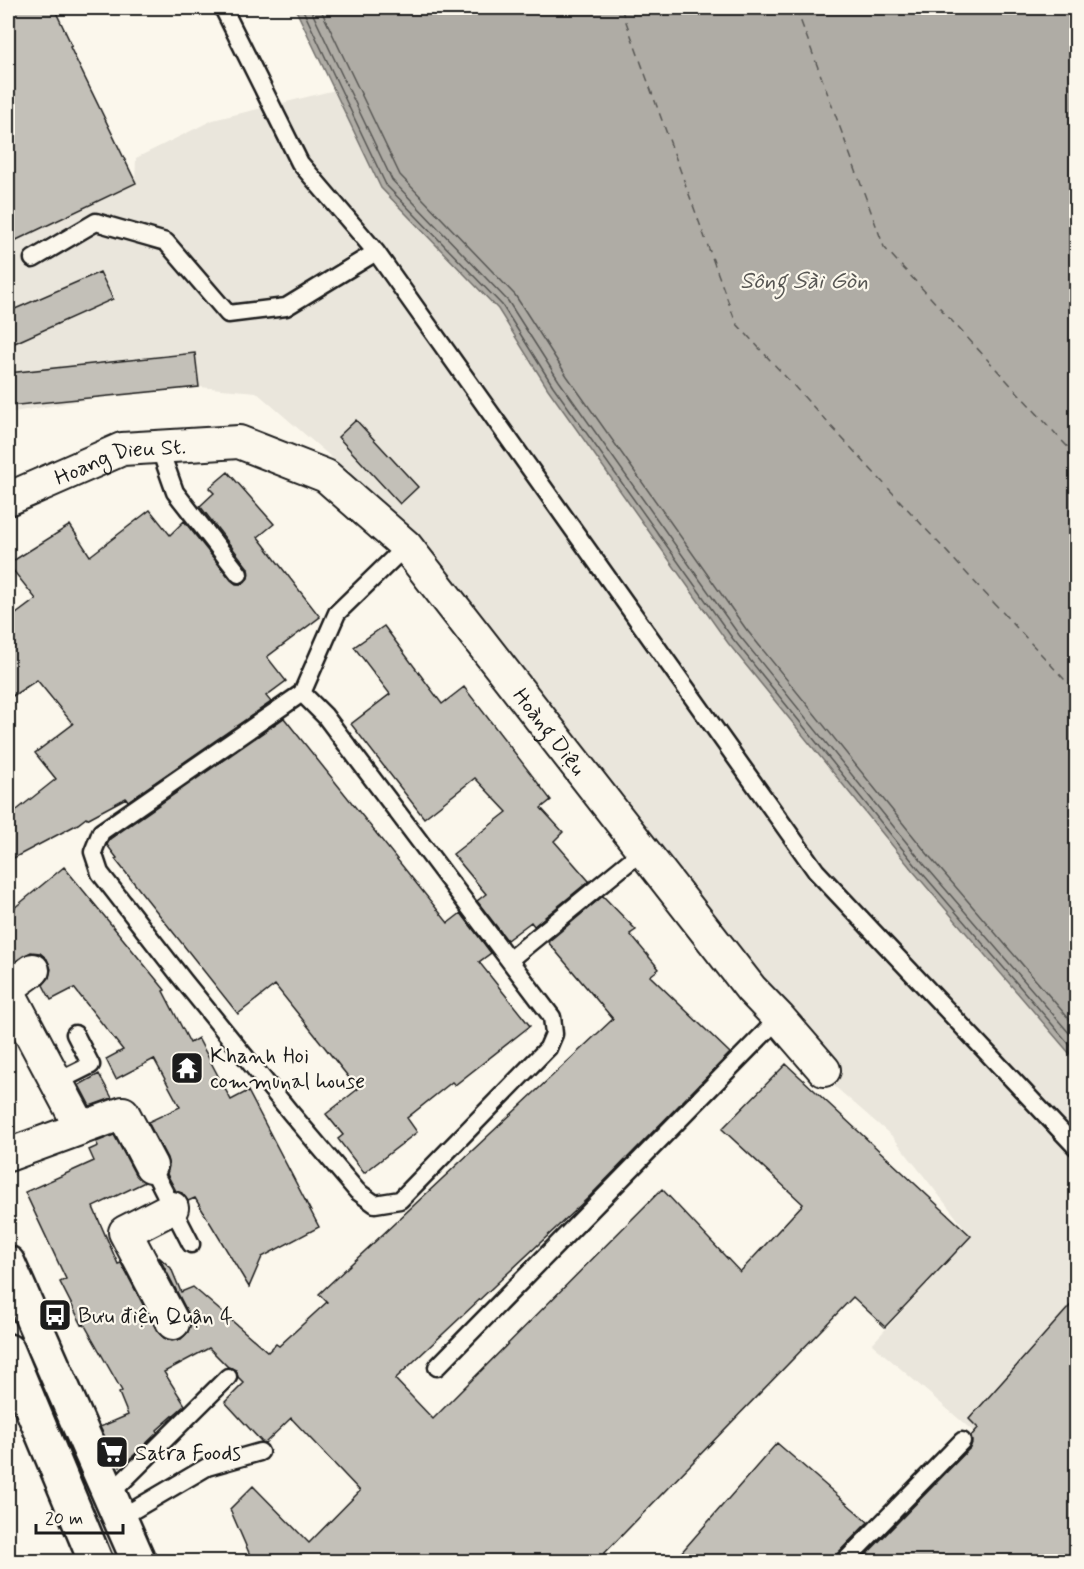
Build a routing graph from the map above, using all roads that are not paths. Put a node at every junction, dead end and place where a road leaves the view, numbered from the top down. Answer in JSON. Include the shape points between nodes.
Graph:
{"nodes":[{"id":1,"x":223,"y":8,"type":"edge"},
{"id":2,"x":376,"y":252,"type":"junction"},
{"id":3,"x":33,"y":259,"type":"dead end"},
{"id":4,"x":159,"y":447,"type":"junction"},
{"id":5,"x":8,"y":499,"type":"edge"},
{"id":6,"x":406,"y":546,"type":"junction"},
{"id":7,"x":239,"y":574,"type":"dead end"},
{"id":8,"x":302,"y":693,"type":"junction"},
{"id":9,"x":642,"y":851,"type":"junction"},
{"id":10,"x":509,"y":960,"type":"junction"},
{"id":11,"x":16,"y":983,"type":"edge"},
{"id":12,"x":780,"y":1018,"type":"junction"},
{"id":13,"x":75,"y":1034,"type":"dead end"},
{"id":14,"x":824,"y":1070,"type":"dead end"},
{"id":15,"x":57,"y":1082,"type":"junction"},
{"id":16,"x":81,"y":1128,"type":"junction"},
{"id":17,"x":1077,"y":1147,"type":"edge"},
{"id":18,"x":8,"y":1155,"type":"edge"},
{"id":19,"x":151,"y":1166,"type":"joint"},
{"id":20,"x":172,"y":1208,"type":"junction"},
{"id":21,"x":191,"y":1244,"type":"dead end"},
{"id":22,"x":8,"y":1263,"type":"edge"},
{"id":23,"x":173,"y":1323,"type":"dead end"},
{"id":24,"x":8,"y":1351,"type":"edge"},
{"id":25,"x":437,"y":1367,"type":"dead end"},
{"id":26,"x":228,"y":1377,"type":"dead end"},
{"id":27,"x":962,"y":1441,"type":"dead end"},
{"id":28,"x":260,"y":1452,"type":"dead end"},
{"id":29,"x":114,"y":1507,"type":"junction"},
{"id":30,"x":96,"y":1562,"type":"edge"},
{"id":31,"x":139,"y":1562,"type":"edge"},
{"id":32,"x":844,"y":1562,"type":"edge"}],
"edges":[{"from":1,"to":2,"type":"lane","via":[[300,163]]},
{"from":2,"to":3,"type":"lane","via":[[286,307],[228,314],[166,242],[96,222]]},
{"from":2,"to":17,"type":"lane","via":[[816,871]]},
{"from":4,"to":5,"type":"street","name":"Hoang Dieu St.","via":[[122,449]]},
{"from":4,"to":6,"type":"street","name":"Hoang Dieu St.","via":[[239,442],[326,476]]},
{"from":4,"to":7,"type":"lane","via":[[176,492]]},
{"from":6,"to":8,"type":"lane","via":[[337,613]]},
{"from":6,"to":9,"type":"street","name":"Hoàng Diệu"},
{"from":8,"to":10,"type":"lane","via":[[325,716]]},
{"from":8,"to":10,"type":"lane","via":[[101,832],[93,852],[100,873],[183,980],[350,1183],[375,1204],[400,1200],[548,1048],[554,1034],[552,1017]]},
{"from":9,"to":10,"type":"lane"},
{"from":9,"to":12,"type":"street","name":"Hoàng Diệu","via":[[751,989]]},
{"from":11,"to":15,"type":"street"},
{"from":12,"to":14,"type":"street","name":"Hoàng Diệu"},
{"from":12,"to":25,"type":"lane"},
{"from":13,"to":15,"type":"lane","via":[[91,1065]]},
{"from":15,"to":16,"type":"street"},
{"from":16,"to":18,"type":"street"},
{"from":16,"to":19,"type":"street","via":[[123,1113]]},
{"from":19,"to":20,"type":"lane"},
{"from":20,"to":21,"type":"lane"},
{"from":20,"to":23,"type":"street","via":[[125,1232]]},
{"from":22,"to":29,"type":"main road"},
{"from":24,"to":30,"type":"main road"},
{"from":26,"to":29,"type":"lane"},
{"from":27,"to":32,"type":"lane"},
{"from":28,"to":29,"type":"lane","via":[[207,1467]]},
{"from":29,"to":31,"type":"main road"}]}
